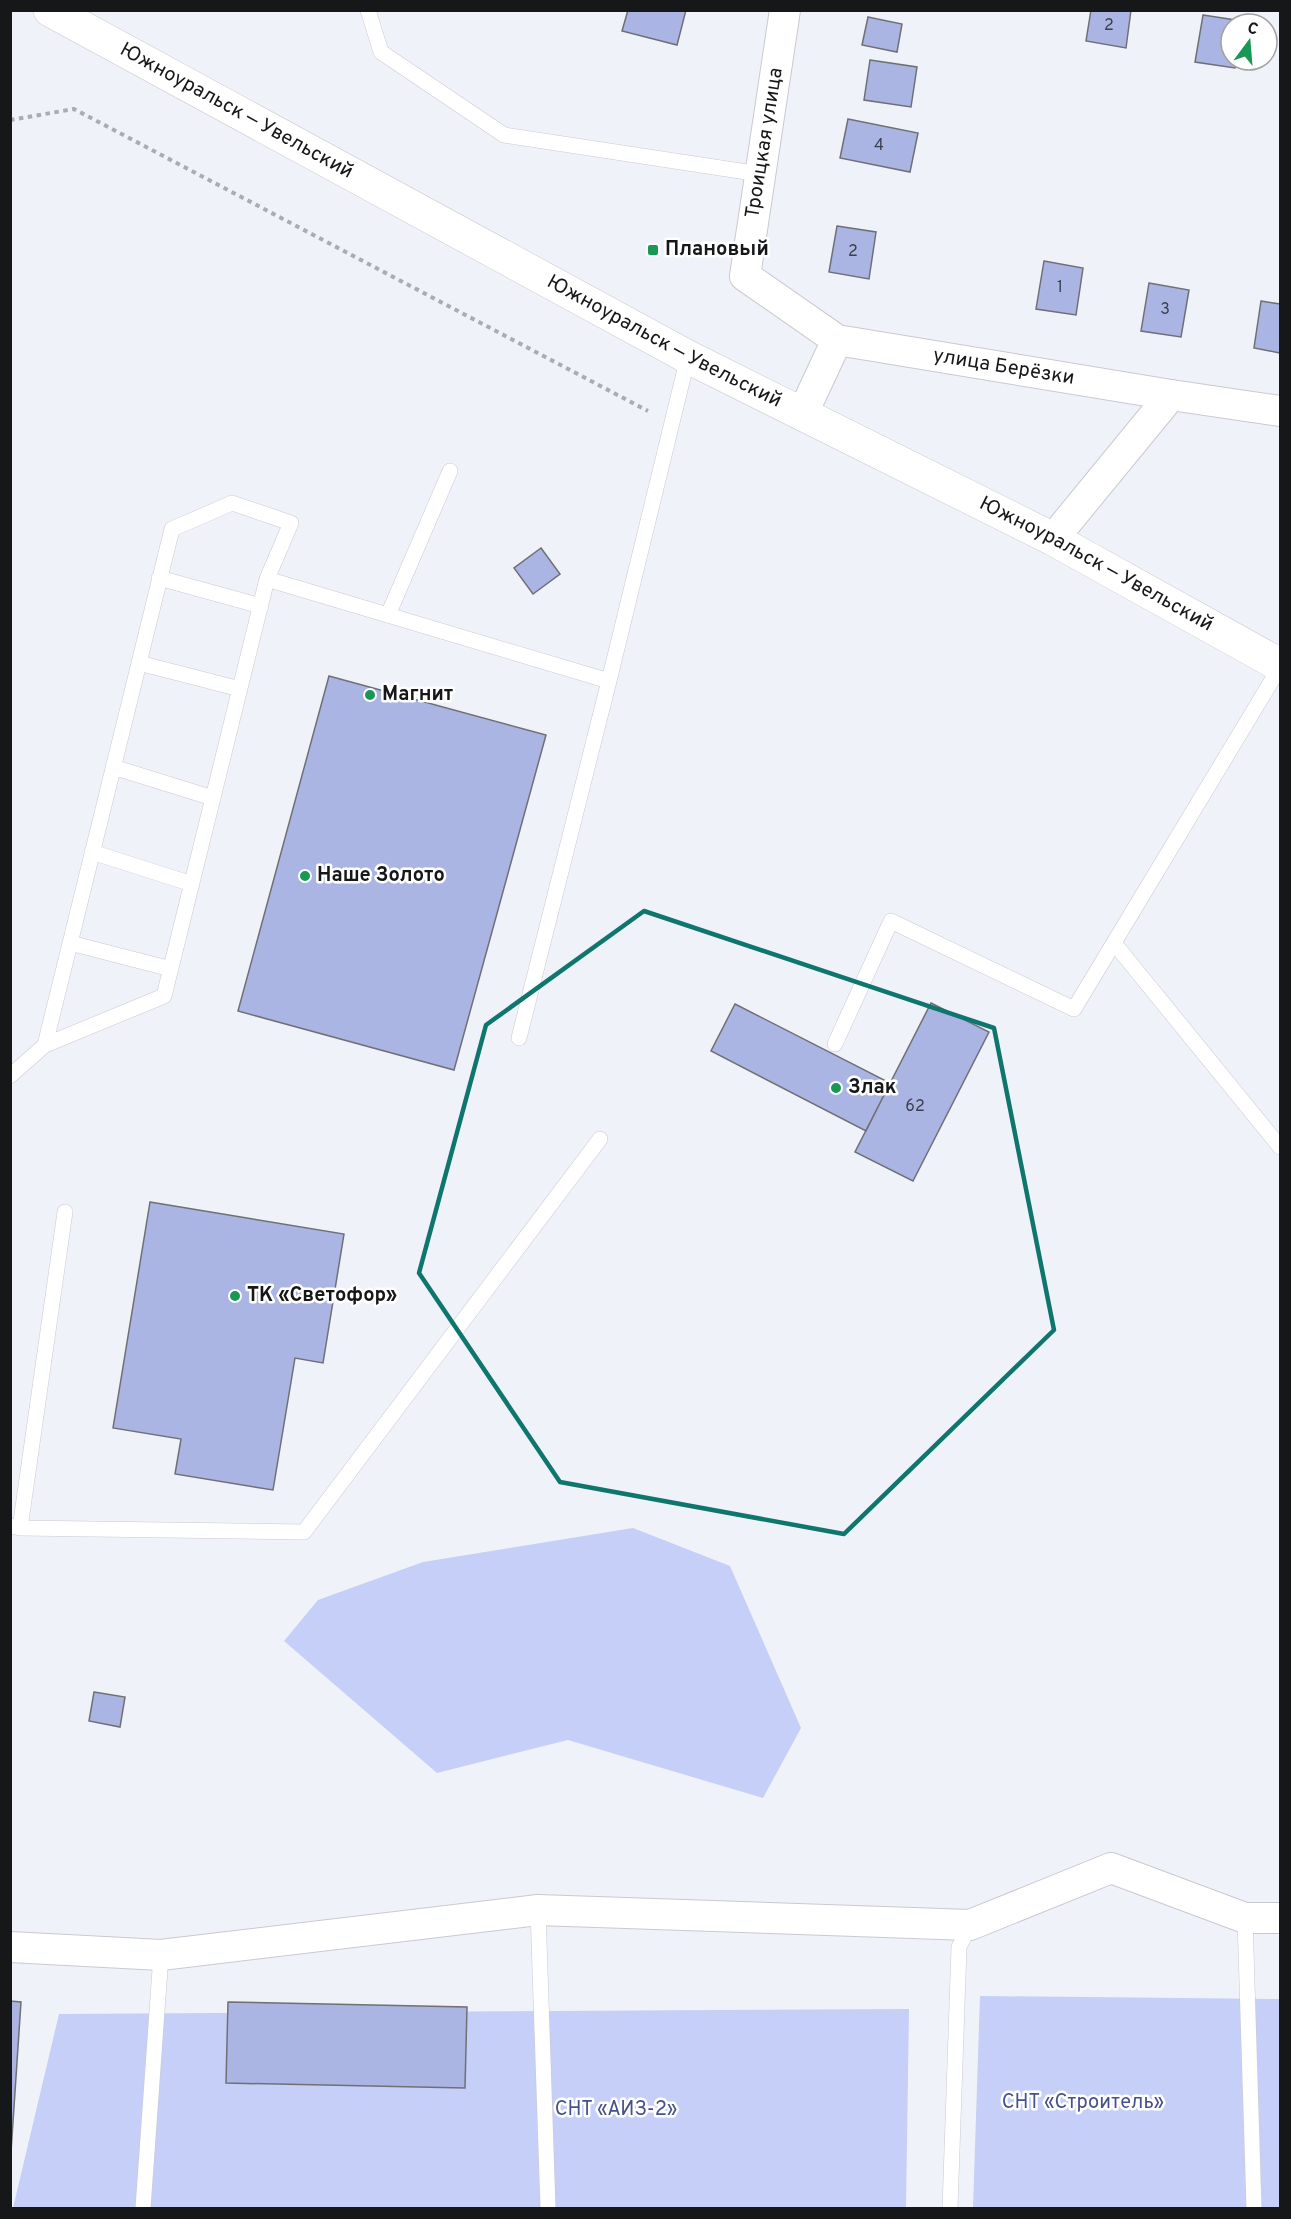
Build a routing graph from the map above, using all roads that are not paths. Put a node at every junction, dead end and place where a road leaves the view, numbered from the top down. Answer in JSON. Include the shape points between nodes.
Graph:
{"nodes":[{"id":1,"x":50,"y":10,"type":"edge"},
{"id":2,"x":368,"y":10,"type":"edge"},
{"id":3,"x":785,"y":10,"type":"edge"},
{"id":4,"x":760,"y":174,"type":"junction"},
{"id":5,"x":745,"y":276,"type":"joint"},
{"id":6,"x":837,"y":340,"type":"junction"},
{"id":7,"x":688,"y":357,"type":"junction"},
{"id":8,"x":1171,"y":395,"type":"junction"},
{"id":9,"x":1281,"y":411,"type":"edge"},
{"id":10,"x":802,"y":415,"type":"junction"},
{"id":11,"x":450,"y":471,"type":"dead end"},
{"id":12,"x":1053,"y":539,"type":"junction"},
{"id":13,"x":159,"y":578,"type":"junction"},
{"id":14,"x":267,"y":579,"type":"junction"},
{"id":15,"x":261,"y":606,"type":"junction"},
{"id":16,"x":388,"y":615,"type":"junction"},
{"id":17,"x":139,"y":663,"type":"junction"},
{"id":18,"x":1281,"y":666,"type":"edge"},
{"id":19,"x":609,"y":681,"type":"junction"},
{"id":20,"x":240,"y":689,"type":"junction"},
{"id":21,"x":113,"y":767,"type":"junction"},
{"id":22,"x":213,"y":798,"type":"junction"},
{"id":23,"x":92,"y":852,"type":"junction"},
{"id":24,"x":192,"y":884,"type":"junction"},
{"id":25,"x":70,"y":943,"type":"junction"},
{"id":26,"x":1114,"y":943,"type":"junction"},
{"id":27,"x":171,"y":969,"type":"junction"},
{"id":28,"x":519,"y":1038,"type":"dead end"},
{"id":29,"x":835,"y":1044,"type":"dead end"},
{"id":30,"x":45,"y":1045,"type":"junction"},
{"id":31,"x":10,"y":1076,"type":"edge"},
{"id":32,"x":600,"y":1139,"type":"dead end"},
{"id":33,"x":1281,"y":1147,"type":"edge"},
{"id":34,"x":65,"y":1212,"type":"dead end"},
{"id":35,"x":16,"y":1527,"type":"edge"},
{"id":36,"x":538,"y":1910,"type":"junction"},
{"id":37,"x":1245,"y":1918,"type":"junction"},
{"id":38,"x":1281,"y":1918,"type":"edge"},
{"id":39,"x":970,"y":1925,"type":"junction"},
{"id":40,"x":10,"y":1947,"type":"edge"},
{"id":41,"x":161,"y":1954,"type":"junction"},
{"id":42,"x":143,"y":2208,"type":"edge"},
{"id":43,"x":548,"y":2208,"type":"edge"},
{"id":44,"x":950,"y":2208,"type":"edge"},
{"id":45,"x":1254,"y":2208,"type":"edge"}],
"edges":[{"from":1,"to":7,"type":"street","name":"Южноуральск — Увельский"},
{"from":2,"to":4,"type":"lane","via":[[381,52],[504,135]]},
{"from":3,"to":4,"type":"street","name":"Троицкая улица"},
{"from":4,"to":5,"type":"street","name":"Троицкая улица"},
{"from":5,"to":6,"type":"street","name":"улица Берёзки"},
{"from":6,"to":8,"type":"street","name":"улица Берёзки"},
{"from":6,"to":10,"type":"street"},
{"from":7,"to":10,"type":"street","name":"Южноуральск — Увельский"},
{"from":7,"to":19,"type":"lane"},
{"from":8,"to":9,"type":"street","name":"улица Берёзки"},
{"from":8,"to":12,"type":"street"},
{"from":10,"to":12,"type":"street","name":"Южноуральск — Увельский"},
{"from":11,"to":16,"type":"lane"},
{"from":12,"to":18,"type":"street","name":"Южноуральск — Увельский"},
{"from":13,"to":14,"type":"lane","via":[[172,529],[232,503],[291,523]]},
{"from":13,"to":15,"type":"lane"},
{"from":13,"to":17,"type":"lane"},
{"from":14,"to":15,"type":"lane"},
{"from":14,"to":16,"type":"lane"},
{"from":15,"to":20,"type":"lane"},
{"from":16,"to":19,"type":"lane"},
{"from":17,"to":20,"type":"lane"},
{"from":17,"to":21,"type":"lane"},
{"from":18,"to":26,"type":"lane"},
{"from":19,"to":28,"type":"lane"},
{"from":20,"to":22,"type":"lane"},
{"from":21,"to":22,"type":"lane"},
{"from":21,"to":23,"type":"lane"},
{"from":22,"to":24,"type":"lane"},
{"from":23,"to":24,"type":"lane"},
{"from":23,"to":25,"type":"lane"},
{"from":24,"to":27,"type":"lane"},
{"from":25,"to":27,"type":"lane"},
{"from":25,"to":30,"type":"lane"},
{"from":26,"to":29,"type":"lane","via":[[1074,1009],[891,921]]},
{"from":26,"to":33,"type":"lane"},
{"from":27,"to":30,"type":"lane","via":[[164,996]]},
{"from":30,"to":31,"type":"lane"},
{"from":32,"to":35,"type":"lane","via":[[304,1532]]},
{"from":34,"to":35,"type":"lane"},
{"from":36,"to":39,"type":"street"},
{"from":36,"to":41,"type":"street"},
{"from":36,"to":43,"type":"lane"},
{"from":37,"to":38,"type":"street"},
{"from":37,"to":39,"type":"street","via":[[1111,1868]]},
{"from":37,"to":45,"type":"lane"},
{"from":39,"to":44,"type":"lane","via":[[959,1947]]},
{"from":40,"to":41,"type":"street"},
{"from":41,"to":42,"type":"lane"}]}
